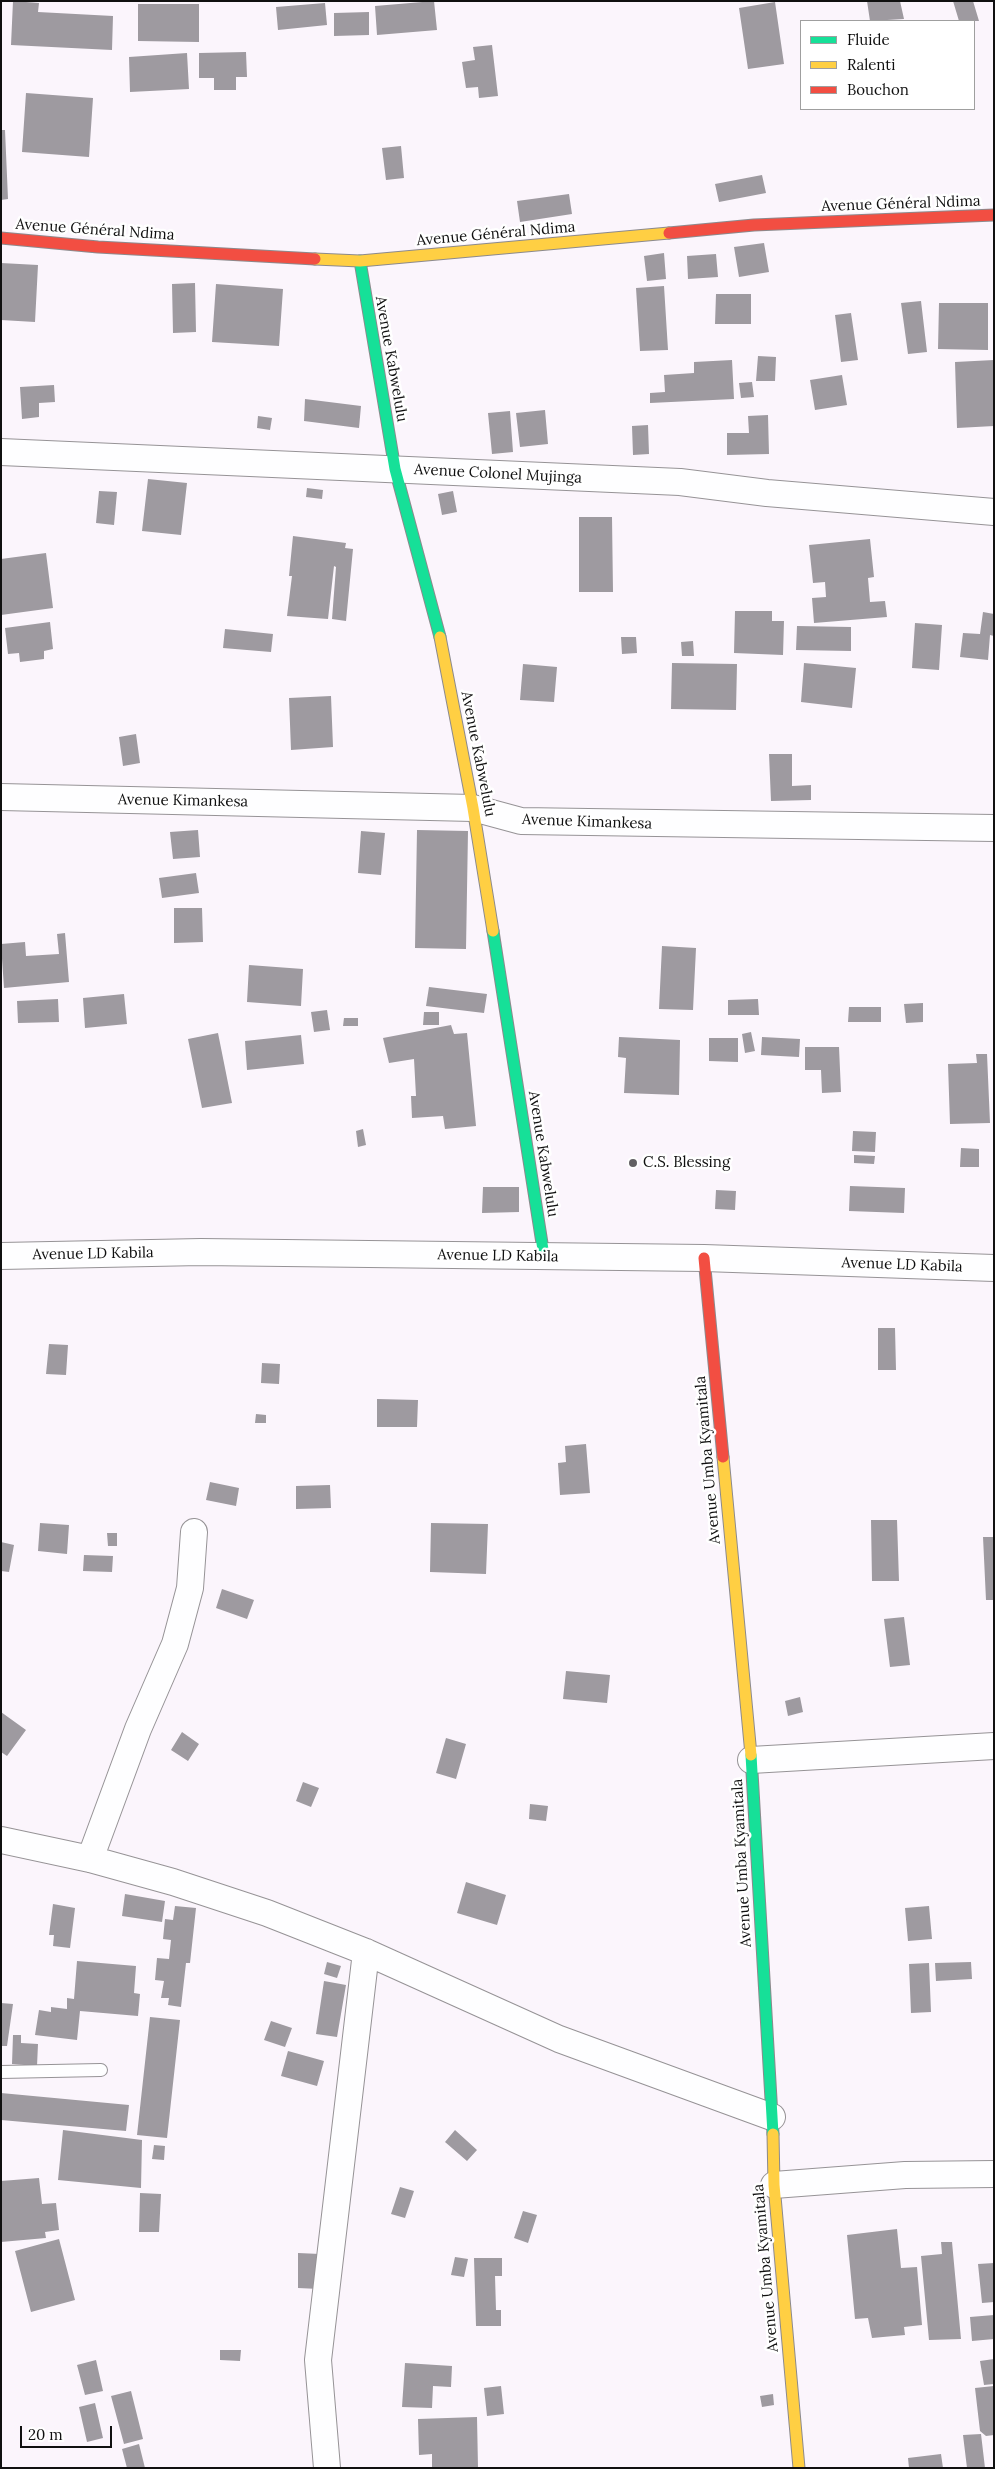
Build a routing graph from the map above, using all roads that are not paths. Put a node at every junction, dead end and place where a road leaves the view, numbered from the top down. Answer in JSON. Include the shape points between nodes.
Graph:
{"nodes":[{"id":1,"x":994,"y":215,"type":"edge"},
{"id":2,"x":1,"y":238,"type":"edge"},
{"id":3,"x":360,"y":261,"type":"junction"},
{"id":4,"x":1,"y":452,"type":"edge"},
{"id":5,"x":395,"y":469,"type":"junction"},
{"id":6,"x":994,"y":512,"type":"edge"},
{"id":7,"x":1,"y":797,"type":"edge"},
{"id":8,"x":473,"y":808,"type":"junction"},
{"id":9,"x":994,"y":828,"type":"edge"},
{"id":10,"x":1,"y":1256,"type":"edge"},
{"id":11,"x":544,"y":1256,"type":"junction"},
{"id":12,"x":704,"y":1258,"type":"junction"},
{"id":13,"x":994,"y":1268,"type":"edge"},
{"id":14,"x":194,"y":1532,"type":"dead end"},
{"id":15,"x":994,"y":1746,"type":"edge"},
{"id":16,"x":751,"y":1760,"type":"junction"},
{"id":17,"x":1,"y":1840,"type":"edge"},
{"id":18,"x":90,"y":1859,"type":"junction"},
{"id":19,"x":366,"y":1952,"type":"junction"},
{"id":20,"x":101,"y":2070,"type":"dead end"},
{"id":21,"x":1,"y":2072,"type":"edge"},
{"id":22,"x":772,"y":2117,"type":"junction"},
{"id":23,"x":994,"y":2174,"type":"edge"},
{"id":24,"x":774,"y":2185,"type":"junction"},
{"id":25,"x":327,"y":2468,"type":"edge"},
{"id":26,"x":799,"y":2468,"type":"edge"}],
"edges":[{"from":1,"to":3,"type":"street","name":"Avenue Général Ndima","via":[[754,225]]},
{"from":2,"to":3,"type":"street","name":"Avenue Général Ndima","via":[[98,248]]},
{"from":3,"to":5,"type":"street","name":"Avenue Kabwelulu"},
{"from":4,"to":5,"type":"street","name":"Avenue Colonel Mujinga"},
{"from":5,"to":6,"type":"street","name":"Avenue Colonel Mujinga","via":[[680,482],[795,496]]},
{"from":5,"to":8,"type":"street","name":"Avenue Kabwelulu","via":[[439,632]]},
{"from":7,"to":8,"type":"street","name":"Avenue Kimankesa"},
{"from":8,"to":9,"type":"street","name":"Avenue Kimankesa","via":[[522,821]]},
{"from":8,"to":11,"type":"street","name":"Avenue Kabwelulu"},
{"from":10,"to":11,"type":"street","name":"Avenue LD Kabila","via":[[202,1252]]},
{"from":11,"to":12,"type":"street","name":"Avenue LD Kabila"},
{"from":12,"to":13,"type":"street","name":"Avenue LD Kabila"},
{"from":12,"to":16,"type":"street","name":"Avenue Umba Kyamitala"},
{"from":14,"to":18,"type":"street","via":[[190,1588],[175,1644],[138,1729]]},
{"from":15,"to":16,"type":"street"},
{"from":16,"to":22,"type":"street","name":"Avenue Umba Kyamitala"},
{"from":17,"to":18,"type":"street"},
{"from":18,"to":19,"type":"street","via":[[267,1913]]},
{"from":19,"to":22,"type":"street","via":[[559,2039]]},
{"from":19,"to":25,"type":"street","via":[[318,2360]]},
{"from":20,"to":21,"type":"lane"},
{"from":22,"to":24,"type":"street","name":"Avenue Umba Kyamitala"},
{"from":23,"to":24,"type":"street","via":[[905,2175]]},
{"from":24,"to":26,"type":"street","name":"Avenue Umba Kyamitala"}]}
